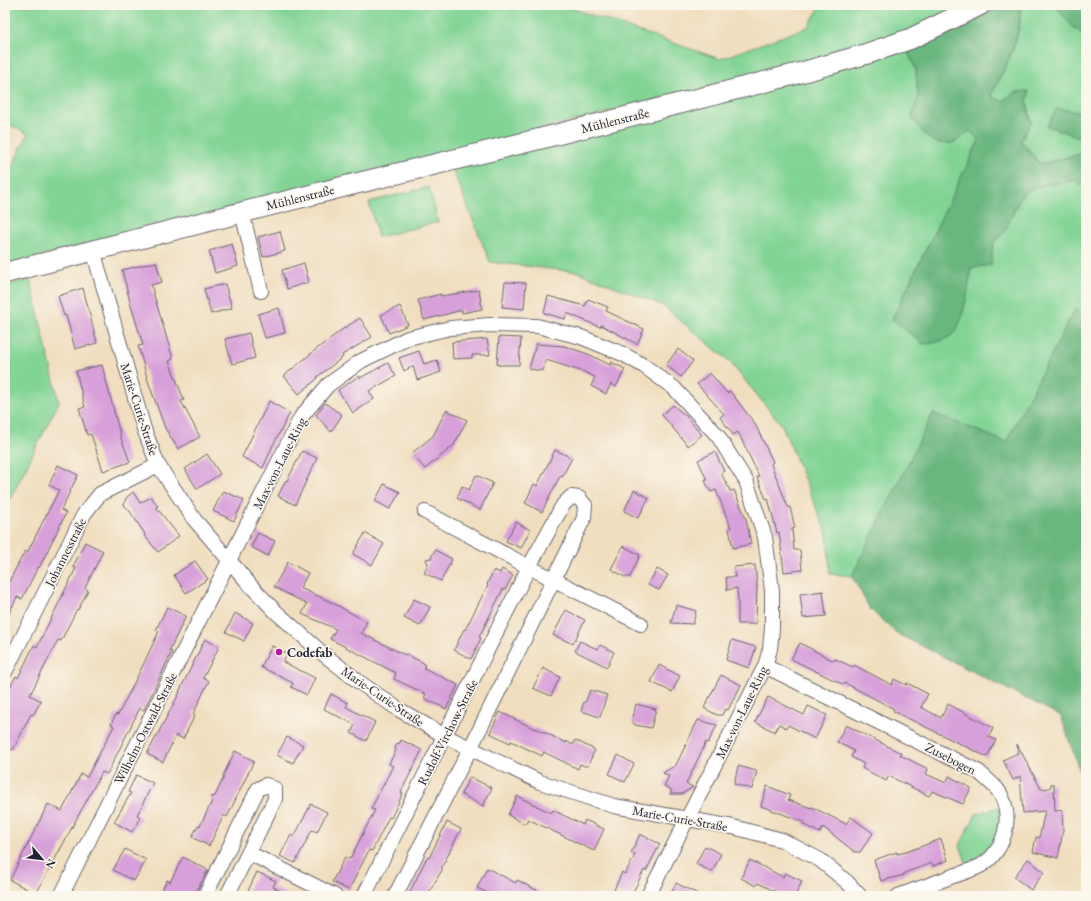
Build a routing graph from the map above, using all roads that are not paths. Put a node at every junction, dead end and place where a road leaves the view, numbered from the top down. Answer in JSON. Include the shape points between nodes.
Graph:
{"nodes":[{"id":1,"x":980,"y":5,"type":"edge"},
{"id":2,"x":242,"y":212,"type":"junction"},
{"id":3,"x":93,"y":250,"type":"junction"},
{"id":4,"x":5,"y":272,"type":"edge"},
{"id":5,"x":261,"y":290,"type":"dead end"},
{"id":6,"x":158,"y":465,"type":"junction"},
{"id":7,"x":425,"y":512,"type":"dead end"},
{"id":8,"x":229,"y":560,"type":"junction"},
{"id":9,"x":529,"y":568,"type":"junction"},
{"id":10,"x":554,"y":580,"type":"junction"},
{"id":11,"x":640,"y":624,"type":"dead end"},
{"id":12,"x":765,"y":666,"type":"junction"},
{"id":13,"x":5,"y":672,"type":"edge"},
{"id":14,"x":445,"y":736,"type":"junction"},
{"id":15,"x":470,"y":749,"type":"junction"},
{"id":16,"x":686,"y":820,"type":"junction"},
{"id":17,"x":249,"y":853,"type":"junction"},
{"id":18,"x":61,"y":896,"type":"edge"},
{"id":19,"x":205,"y":896,"type":"edge"},
{"id":20,"x":227,"y":896,"type":"edge"},
{"id":21,"x":335,"y":896,"type":"edge"},
{"id":22,"x":364,"y":896,"type":"edge"},
{"id":23,"x":395,"y":896,"type":"edge"},
{"id":24,"x":648,"y":896,"type":"edge"},
{"id":25,"x":860,"y":896,"type":"edge"},
{"id":26,"x":898,"y":896,"type":"edge"}],
"edges":[{"from":1,"to":2,"type":"street","name":"Mühlenstraße","via":[[910,39],[796,74]]},
{"from":2,"to":3,"type":"street","name":"Mühlenstraße"},
{"from":2,"to":5,"type":"street"},
{"from":3,"to":4,"type":"street","name":"Mühlenstraße"},
{"from":3,"to":6,"type":"street","name":"Marie-Curie-Straße","via":[[144,429]]},
{"from":6,"to":8,"type":"street","name":"Marie-Curie-Straße","via":[[194,519]]},
{"from":6,"to":13,"type":"street","name":"Johannesstraße","via":[[100,494],[84,514]]},
{"from":7,"to":9,"type":"street"},
{"from":8,"to":12,"type":"street","name":"Max-von-Laue-Ring","via":[[302,417],[328,385],[361,361],[408,338],[450,328],[490,324],[537,326],[581,336],[644,366],[674,388],[718,436],[746,481],[765,537],[772,590],[772,628]]},
{"from":8,"to":14,"type":"street","name":"Marie-Curie-Straße","via":[[275,611],[322,654],[398,709]]},
{"from":8,"to":18,"type":"street","name":"Wilhelm-Ostwald-Straße"},
{"from":9,"to":10,"type":"street"},
{"from":9,"to":10,"type":"street","name":"Rudolf-Virchow-Straße","via":[[563,505],[571,497],[579,498],[586,505],[584,518]]},
{"from":9,"to":14,"type":"street","name":"Rudolf-Virchow-Straße"},
{"from":10,"to":11,"type":"street"},
{"from":10,"to":15,"type":"street","name":"Rudolf-Virchow-Straße"},
{"from":12,"to":16,"type":"street","name":"Max-von-Laue-Ring"},
{"from":12,"to":26,"type":"street","name":"Zusebogen","via":[[979,772],[998,790],[1004,803],[1005,834],[999,848],[990,858],[969,871]]},
{"from":14,"to":15,"type":"street","name":"Marie-Curie-Straße"},
{"from":14,"to":22,"type":"street","name":"Rudolf-Virchow-Straße"},
{"from":15,"to":16,"type":"street","name":"Marie-Curie-Straße","via":[[540,782],[614,806]]},
{"from":15,"to":23,"type":"street","name":"Rudolf-Virchow-Straße"},
{"from":16,"to":24,"type":"street","name":"Max-von-Laue-Ring"},
{"from":16,"to":25,"type":"street","name":"Marie-Curie-Straße","via":[[782,840],[820,860]]},
{"from":17,"to":19,"type":"street","via":[[275,799],[275,789],[266,785],[258,789]]},
{"from":17,"to":20,"type":"street"},
{"from":17,"to":21,"type":"street"}]}
